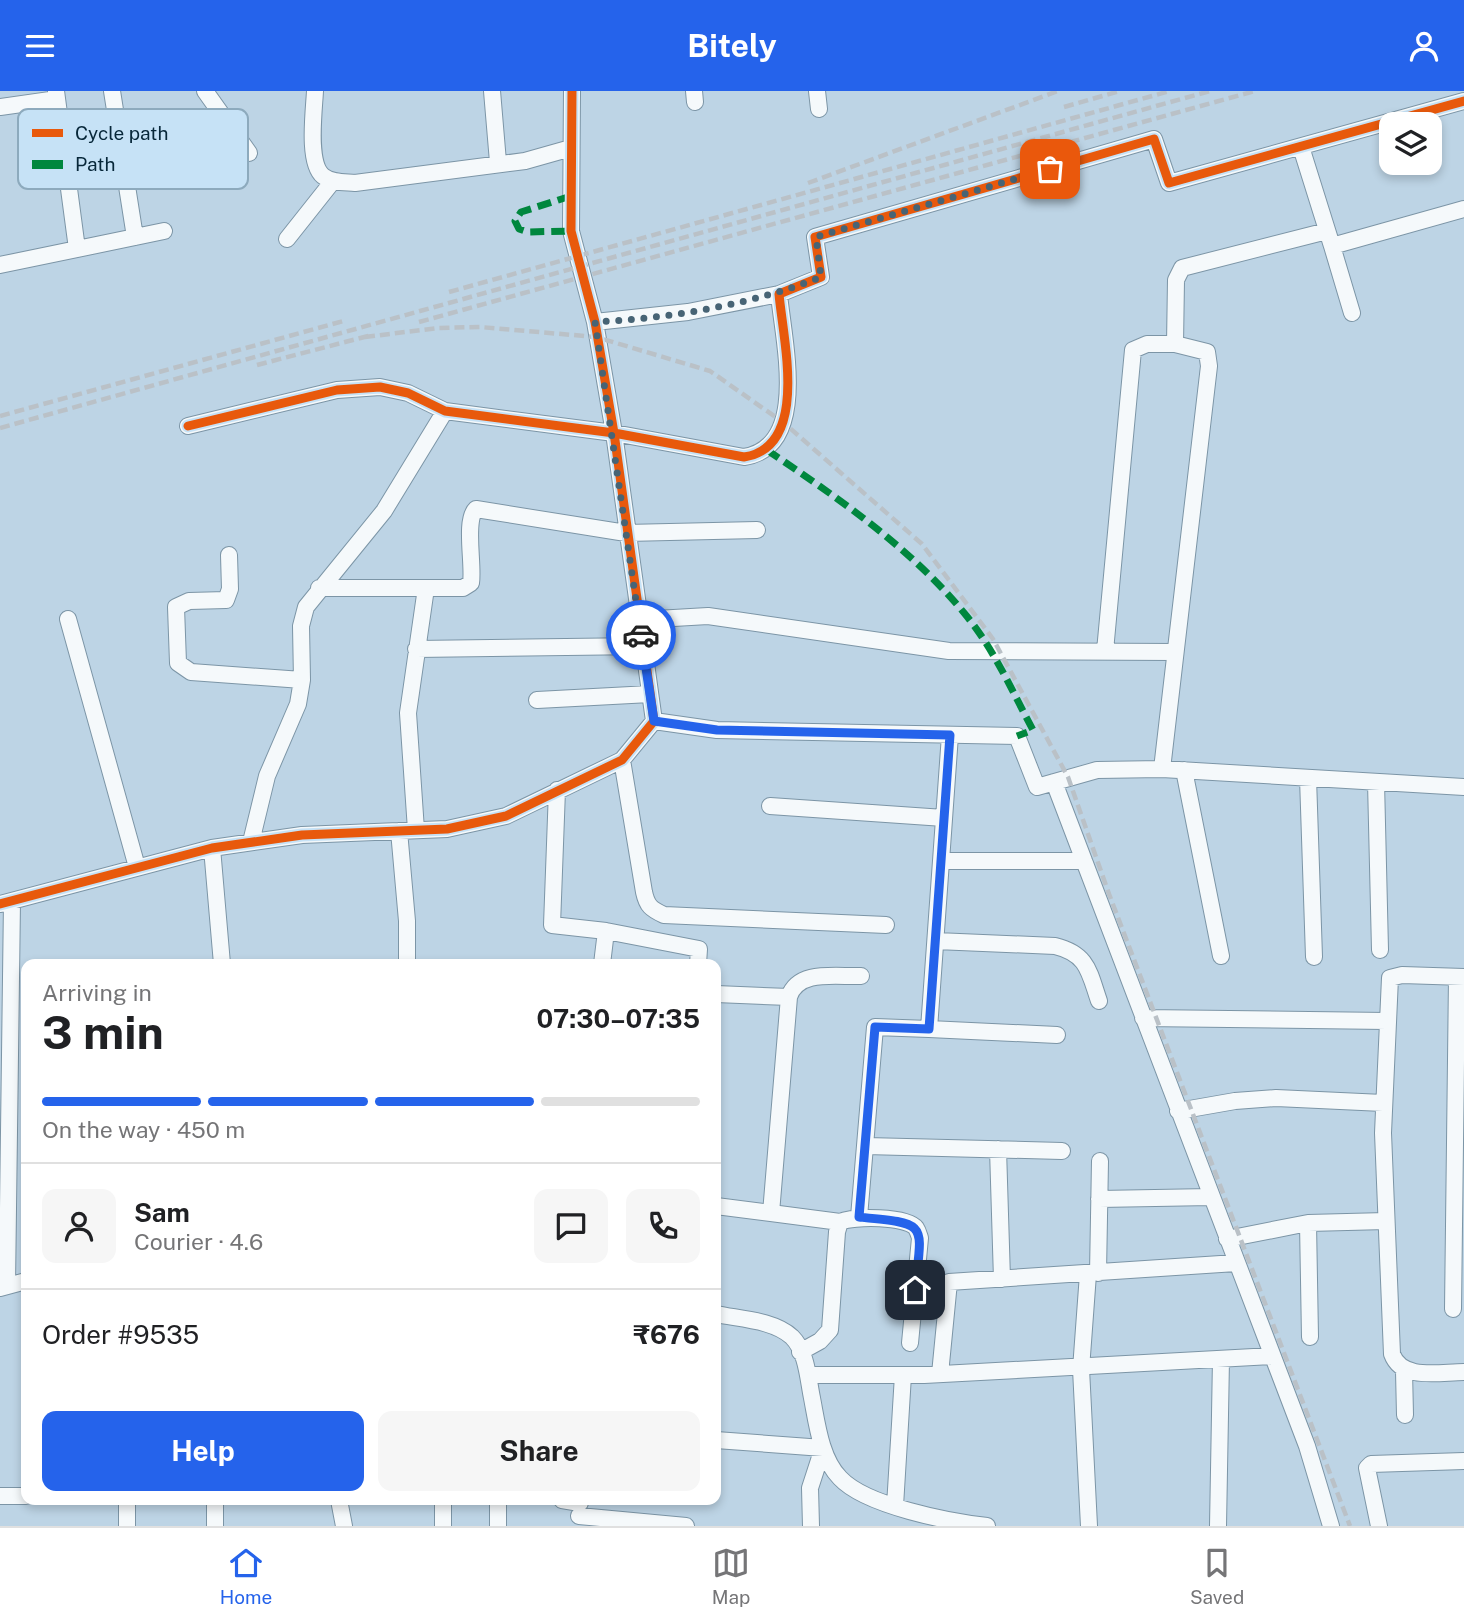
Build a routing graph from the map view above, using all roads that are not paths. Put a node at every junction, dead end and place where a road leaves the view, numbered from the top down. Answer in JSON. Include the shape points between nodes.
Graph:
{"nodes":[{"id":1,"x":112,"y":91,"type":"edge"},
{"id":2,"x":205,"y":91,"type":"edge"},
{"id":3,"x":315,"y":91,"type":"edge"},
{"id":4,"x":492,"y":91,"type":"edge"},
{"id":5,"x":572,"y":91,"type":"edge"},
{"id":6,"x":817,"y":91,"type":"edge"},
{"id":7,"x":56,"y":95,"type":"edge"},
{"id":8,"x":1464,"y":101,"type":"edge"},
{"id":9,"x":0,"y":107,"type":"edge"},
{"id":10,"x":115,"y":109,"type":"edge"},
{"id":11,"x":218,"y":109,"type":"edge"},
{"id":12,"x":819,"y":109,"type":"dead end"},
{"id":13,"x":1301,"y":147,"type":"junction"},
{"id":14,"x":571,"y":148,"type":"junction"},
{"id":15,"x":498,"y":162,"type":"junction"},
{"id":16,"x":333,"y":181,"type":"junction"},
{"id":17,"x":69,"y":189,"type":"edge"},
{"id":18,"x":127,"y":189,"type":"edge"},
{"id":19,"x":1464,"y":209,"type":"edge"},
{"id":20,"x":164,"y":231,"type":"dead end"},
{"id":21,"x":135,"y":237,"type":"junction"},
{"id":22,"x":1330,"y":238,"type":"junction"},
{"id":23,"x":287,"y":239,"type":"dead end"},
{"id":24,"x":77,"y":249,"type":"junction"},
{"id":25,"x":0,"y":265,"type":"edge"},
{"id":26,"x":779,"y":294,"type":"junction"},
{"id":27,"x":1352,"y":313,"type":"dead end"},
{"id":28,"x":595,"y":322,"type":"junction"},
{"id":29,"x":1175,"y":344,"type":"junction"},
{"id":30,"x":445,"y":411,"type":"junction"},
{"id":31,"x":188,"y":426,"type":"dead end"},
{"id":32,"x":614,"y":433,"type":"junction"},
{"id":33,"x":757,"y":530,"type":"dead end"},
{"id":34,"x":626,"y":533,"type":"junction"},
{"id":35,"x":229,"y":555,"type":"dead end"},
{"id":36,"x":319,"y":588,"type":"junction"},
{"id":37,"x":426,"y":588,"type":"junction"},
{"id":38,"x":68,"y":619,"type":"dead end"},
{"id":39,"x":639,"y":620,"type":"junction"},
{"id":40,"x":643,"y":646,"type":"junction"},
{"id":41,"x":416,"y":649,"type":"junction"},
{"id":42,"x":1105,"y":651,"type":"junction"},
{"id":43,"x":1175,"y":652,"type":"junction"},
{"id":44,"x":302,"y":680,"type":"junction"},
{"id":45,"x":650,"y":694,"type":"junction"},
{"id":46,"x":537,"y":700,"type":"dead end"},
{"id":47,"x":654,"y":721,"type":"junction"},
{"id":48,"x":950,"y":735,"type":"junction"},
{"id":49,"x":622,"y":759,"type":"junction"},
{"id":50,"x":1162,"y":769,"type":"junction"},
{"id":51,"x":1184,"y":770,"type":"junction"},
{"id":52,"x":1308,"y":778,"type":"junction"},
{"id":53,"x":1054,"y":782,"type":"junction"},
{"id":54,"x":1376,"y":782,"type":"junction"},
{"id":55,"x":1464,"y":787,"type":"edge"},
{"id":56,"x":557,"y":790,"type":"junction"},
{"id":57,"x":771,"y":806,"type":"dead end"},
{"id":58,"x":944,"y":818,"type":"junction"},
{"id":59,"x":416,"y":830,"type":"junction"},
{"id":60,"x":399,"y":831,"type":"junction"},
{"id":61,"x":251,"y":842,"type":"junction"},
{"id":62,"x":212,"y":848,"type":"junction"},
{"id":63,"x":941,"y":861,"type":"junction"},
{"id":64,"x":1084,"y":861,"type":"junction"},
{"id":65,"x":137,"y":867,"type":"junction"},
{"id":66,"x":6,"y":902,"type":"edge"},
{"id":67,"x":886,"y":925,"type":"dead end"},
{"id":68,"x":606,"y":931,"type":"junction"},
{"id":69,"x":936,"y":941,"type":"junction"},
{"id":70,"x":1380,"y":950,"type":"dead end"},
{"id":71,"x":1221,"y":956,"type":"dead end"},
{"id":72,"x":1314,"y":957,"type":"dead end"},
{"id":73,"x":222,"y":959,"type":"edge"},
{"id":74,"x":407,"y":959,"type":"edge"},
{"id":75,"x":603,"y":959,"type":"edge"},
{"id":76,"x":698,"y":959,"type":"edge"},
{"id":77,"x":860,"y":976,"type":"dead end"},
{"id":78,"x":1460,"y":977,"type":"edge"},
{"id":79,"x":721,"y":994,"type":"edge"},
{"id":80,"x":789,"y":997,"type":"junction"},
{"id":81,"x":1099,"y":1001,"type":"dead end"},
{"id":82,"x":1143,"y":1018,"type":"junction"},
{"id":83,"x":1387,"y":1021,"type":"junction"},
{"id":84,"x":929,"y":1029,"type":"junction"},
{"id":85,"x":1057,"y":1035,"type":"dead end"},
{"id":86,"x":1383,"y":1103,"type":"junction"},
{"id":87,"x":1178,"y":1111,"type":"junction"},
{"id":88,"x":866,"y":1146,"type":"junction"},
{"id":89,"x":999,"y":1149,"type":"junction"},
{"id":90,"x":1062,"y":1151,"type":"dead end"},
{"id":91,"x":1100,"y":1161,"type":"dead end"},
{"id":92,"x":1211,"y":1197,"type":"junction"},
{"id":93,"x":1099,"y":1199,"type":"junction"},
{"id":94,"x":721,"y":1207,"type":"edge"},
{"id":95,"x":771,"y":1213,"type":"junction"},
{"id":96,"x":4,"y":1214,"type":"edge"},
{"id":97,"x":859,"y":1217,"type":"junction"},
{"id":98,"x":1459,"y":1220,"type":"edge"},
{"id":99,"x":1386,"y":1221,"type":"junction"},
{"id":100,"x":840,"y":1222,"type":"junction"},
{"id":101,"x":1308,"y":1223,"type":"junction"},
{"id":102,"x":1227,"y":1239,"type":"junction"},
{"id":103,"x":1236,"y":1263,"type":"junction"},
{"id":104,"x":1093,"y":1274,"type":"junction"},
{"id":105,"x":1002,"y":1279,"type":"junction"},
{"id":106,"x":21,"y":1282,"type":"edge"},
{"id":107,"x":4,"y":1287,"type":"edge"},
{"id":108,"x":1453,"y":1309,"type":"dead end"},
{"id":109,"x":721,"y":1315,"type":"edge"},
{"id":110,"x":1310,"y":1337,"type":"dead end"},
{"id":111,"x":910,"y":1343,"type":"dead end"},
{"id":112,"x":800,"y":1352,"type":"junction"},
{"id":113,"x":1272,"y":1356,"type":"junction"},
{"id":114,"x":1221,"y":1359,"type":"junction"},
{"id":115,"x":1082,"y":1369,"type":"junction"},
{"id":116,"x":1404,"y":1371,"type":"junction"},
{"id":117,"x":1464,"y":1373,"type":"edge"},
{"id":118,"x":940,"y":1374,"type":"junction"},
{"id":119,"x":808,"y":1375,"type":"junction"},
{"id":120,"x":903,"y":1375,"type":"junction"},
{"id":121,"x":1405,"y":1415,"type":"dead end"},
{"id":122,"x":721,"y":1440,"type":"edge"},
{"id":123,"x":823,"y":1448,"type":"junction"},
{"id":124,"x":1464,"y":1461,"type":"edge"},
{"id":125,"x":0,"y":1496,"type":"edge"},
{"id":126,"x":21,"y":1496,"type":"edge"},
{"id":127,"x":127,"y":1505,"type":"edge"},
{"id":128,"x":215,"y":1505,"type":"edge"},
{"id":129,"x":340,"y":1505,"type":"edge"},
{"id":130,"x":443,"y":1505,"type":"edge"},
{"id":131,"x":498,"y":1505,"type":"edge"},
{"id":132,"x":895,"y":1506,"type":"junction"},
{"id":133,"x":579,"y":1511,"type":"edge"},
{"id":134,"x":657,"y":1525,"type":"edge"},
{"id":135,"x":127,"y":1526,"type":"edge"},
{"id":136,"x":215,"y":1526,"type":"edge"},
{"id":137,"x":344,"y":1526,"type":"edge"},
{"id":138,"x":443,"y":1526,"type":"edge"},
{"id":139,"x":498,"y":1526,"type":"edge"},
{"id":140,"x":687,"y":1526,"type":"edge"},
{"id":141,"x":811,"y":1526,"type":"edge"},
{"id":142,"x":987,"y":1526,"type":"edge"},
{"id":143,"x":1089,"y":1526,"type":"edge"},
{"id":144,"x":1218,"y":1526,"type":"edge"},
{"id":145,"x":1331,"y":1526,"type":"edge"},
{"id":146,"x":1379,"y":1526,"type":"edge"}],
"edges":[{"from":1,"to":10,"type":"street"},
{"from":2,"to":11,"type":"street"},
{"from":3,"to":16,"type":"street","via":[[313,161],[321,175]]},
{"from":4,"to":15,"type":"street"},
{"from":5,"to":14,"type":"street"},
{"from":6,"to":12,"type":"street"},
{"from":7,"to":9,"type":"street"},
{"from":8,"to":13,"type":"street"},
{"from":13,"to":22,"type":"street"},
{"from":13,"to":26,"type":"street","via":[[1169,183],[1154,139],[1141,142],[816,237],[821,277]]},
{"from":14,"to":15,"type":"street","via":[[525,161]]},
{"from":14,"to":28,"type":"street","via":[[571,231]]},
{"from":15,"to":16,"type":"street","via":[[355,183]]},
{"from":16,"to":23,"type":"street"},
{"from":17,"to":24,"type":"street"},
{"from":18,"to":21,"type":"street"},
{"from":19,"to":22,"type":"street"},
{"from":20,"to":21,"type":"street"},
{"from":21,"to":24,"type":"street"},
{"from":22,"to":27,"type":"street"},
{"from":22,"to":29,"type":"street","via":[[1182,268],[1176,279]]},
{"from":24,"to":25,"type":"street"},
{"from":26,"to":28,"type":"street","via":[[688,312]]},
{"from":26,"to":32,"type":"street","via":[[788,397],[784,423],[767,450],[744,457]]},
{"from":28,"to":32,"type":"street"},
{"from":29,"to":42,"type":"street","via":[[1140,345],[1130,357]]},
{"from":29,"to":43,"type":"street","via":[[1207,352],[1209,366]]},
{"from":30,"to":31,"type":"street","via":[[408,393],[358,387]]},
{"from":30,"to":32,"type":"street"},
{"from":30,"to":36,"type":"street","via":[[383,511]]},
{"from":32,"to":34,"type":"street"},
{"from":33,"to":34,"type":"street"},
{"from":34,"to":37,"type":"street","via":[[476,509],[470,520],[471,583],[463,588]]},
{"from":34,"to":39,"type":"street"},
{"from":35,"to":44,"type":"street","via":[[226,600],[189,601],[176,607],[178,663],[191,672]]},
{"from":36,"to":37,"type":"street"},
{"from":36,"to":44,"type":"street","via":[[306,607],[301,626]]},
{"from":37,"to":41,"type":"street"},
{"from":38,"to":65,"type":"street"},
{"from":39,"to":40,"type":"street"},
{"from":39,"to":42,"type":"street","via":[[708,616],[949,651]]},
{"from":40,"to":41,"type":"street"},
{"from":40,"to":45,"type":"street"},
{"from":41,"to":59,"type":"street","via":[[407,740]]},
{"from":42,"to":43,"type":"street"},
{"from":43,"to":50,"type":"street"},
{"from":44,"to":61,"type":"street","via":[[298,704],[260,797]]},
{"from":45,"to":46,"type":"street"},
{"from":45,"to":47,"type":"street"},
{"from":47,"to":48,"type":"street","via":[[717,730]]},
{"from":47,"to":49,"type":"street"},
{"from":48,"to":53,"type":"street","via":[[1017,736],[1037,787]]},
{"from":48,"to":58,"type":"street"},
{"from":49,"to":56,"type":"street"},
{"from":49,"to":67,"type":"street","via":[[644,893],[653,911]]},
{"from":50,"to":51,"type":"street"},
{"from":50,"to":53,"type":"street","via":[[1097,769]]},
{"from":51,"to":52,"type":"street"},
{"from":51,"to":71,"type":"street"},
{"from":52,"to":54,"type":"street"},
{"from":52,"to":72,"type":"street"},
{"from":53,"to":64,"type":"street"},
{"from":54,"to":55,"type":"street"},
{"from":54,"to":70,"type":"street"},
{"from":56,"to":59,"type":"street","via":[[506,816],[447,829]]},
{"from":56,"to":68,"type":"street","via":[[552,925]]},
{"from":57,"to":58,"type":"street"},
{"from":58,"to":63,"type":"street"},
{"from":59,"to":60,"type":"street"},
{"from":60,"to":61,"type":"street"},
{"from":60,"to":74,"type":"street"},
{"from":61,"to":62,"type":"street"},
{"from":62,"to":65,"type":"street"},
{"from":62,"to":73,"type":"street"},
{"from":63,"to":64,"type":"street"},
{"from":63,"to":69,"type":"street"},
{"from":64,"to":82,"type":"street"},
{"from":65,"to":66,"type":"street"},
{"from":66,"to":96,"type":"street"},
{"from":68,"to":75,"type":"street"},
{"from":68,"to":76,"type":"street","via":[[699,949]]},
{"from":69,"to":81,"type":"street","via":[[1072,950],[1087,967]]},
{"from":69,"to":84,"type":"street"},
{"from":77,"to":80,"type":"street","via":[[804,978]]},
{"from":78,"to":83,"type":"street","via":[[1390,978]]},
{"from":78,"to":98,"type":"street"},
{"from":79,"to":80,"type":"street"},
{"from":80,"to":95,"type":"street"},
{"from":82,"to":83,"type":"street"},
{"from":82,"to":87,"type":"street"},
{"from":83,"to":86,"type":"street"},
{"from":84,"to":85,"type":"street"},
{"from":84,"to":88,"type":"street","via":[[875,1027]]},
{"from":86,"to":87,"type":"street","via":[[1276,1098]]},
{"from":86,"to":99,"type":"street"},
{"from":87,"to":92,"type":"street"},
{"from":88,"to":89,"type":"street"},
{"from":88,"to":97,"type":"street"},
{"from":89,"to":90,"type":"street"},
{"from":89,"to":105,"type":"street"},
{"from":91,"to":93,"type":"street"},
{"from":92,"to":93,"type":"street"},
{"from":92,"to":102,"type":"street"},
{"from":93,"to":104,"type":"street"},
{"from":94,"to":95,"type":"street"},
{"from":95,"to":100,"type":"street"},
{"from":96,"to":107,"type":"street"},
{"from":97,"to":100,"type":"street"},
{"from":97,"to":111,"type":"street","via":[[908,1222],[916,1227],[920,1238]]},
{"from":98,"to":108,"type":"street"},
{"from":99,"to":101,"type":"street"},
{"from":99,"to":116,"type":"street","via":[[1392,1354]]},
{"from":100,"to":112,"type":"street","via":[[830,1330]]},
{"from":101,"to":102,"type":"street"},
{"from":101,"to":110,"type":"street"},
{"from":102,"to":103,"type":"street"},
{"from":103,"to":104,"type":"street"},
{"from":103,"to":113,"type":"street"},
{"from":104,"to":105,"type":"street"},
{"from":104,"to":115,"type":"street"},
{"from":105,"to":118,"type":"street","via":[[949,1282]]},
{"from":106,"to":107,"type":"street"},
{"from":109,"to":112,"type":"street","via":[[768,1325],[793,1338]]},
{"from":112,"to":119,"type":"street"},
{"from":113,"to":114,"type":"street"},
{"from":113,"to":145,"type":"street","via":[[1307,1446]]},
{"from":114,"to":115,"type":"street"},
{"from":114,"to":144,"type":"street"},
{"from":115,"to":118,"type":"street"},
{"from":115,"to":143,"type":"street"},
{"from":116,"to":117,"type":"street"},
{"from":116,"to":121,"type":"street"},
{"from":118,"to":120,"type":"street"},
{"from":119,"to":120,"type":"street"},
{"from":119,"to":123,"type":"street"},
{"from":120,"to":132,"type":"street"},
{"from":122,"to":123,"type":"street"},
{"from":123,"to":132,"type":"street","via":[[840,1478]]},
{"from":123,"to":141,"type":"street","via":[[810,1488]]},
{"from":124,"to":146,"type":"street","via":[[1371,1464],[1367,1478]]},
{"from":125,"to":126,"type":"street"},
{"from":127,"to":135,"type":"street"},
{"from":128,"to":136,"type":"street"},
{"from":129,"to":137,"type":"street"},
{"from":130,"to":138,"type":"street"},
{"from":131,"to":139,"type":"street"},
{"from":132,"to":142,"type":"street","via":[[955,1523]]},
{"from":133,"to":134,"type":"street"},
{"from":134,"to":140,"type":"street"}]}
